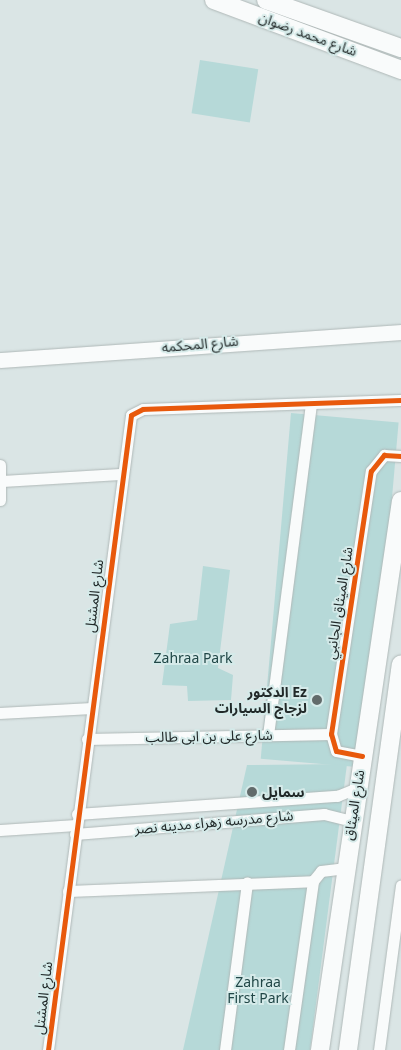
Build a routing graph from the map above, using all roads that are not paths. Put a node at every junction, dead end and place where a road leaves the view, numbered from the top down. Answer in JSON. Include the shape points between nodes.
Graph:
{"nodes":[{"id":1,"x":214,"y":0,"type":"edge"},
{"id":2,"x":266,"y":0,"type":"edge"},
{"id":3,"x":401,"y":48,"type":"edge"},
{"id":4,"x":401,"y":70,"type":"edge"},
{"id":5,"x":401,"y":332,"type":"edge"},
{"id":6,"x":0,"y":360,"type":"edge"},
{"id":7,"x":401,"y":400,"type":"edge"},
{"id":8,"x":311,"y":406,"type":"junction"},
{"id":9,"x":401,"y":456,"type":"edge"},
{"id":10,"x":0,"y":465,"type":"edge"},
{"id":11,"x":120,"y":474,"type":"junction"},
{"id":12,"x":2,"y":481,"type":"junction"},
{"id":13,"x":0,"y":500,"type":"edge"},
{"id":14,"x":401,"y":501,"type":"edge"},
{"id":15,"x":401,"y":665,"type":"edge"},
{"id":16,"x":91,"y":708,"type":"junction"},
{"id":17,"x":0,"y":713,"type":"edge"},
{"id":18,"x":331,"y":734,"type":"junction"},
{"id":19,"x":268,"y":735,"type":"junction"},
{"id":20,"x":87,"y":739,"type":"junction"},
{"id":21,"x":395,"y":748,"type":"edge"},
{"id":22,"x":362,"y":756,"type":"junction"},
{"id":23,"x":357,"y":788,"type":"junction"},
{"id":24,"x":352,"y":821,"type":"junction"},
{"id":25,"x":76,"y":824,"type":"junction"},
{"id":26,"x":0,"y":830,"type":"edge"},
{"id":27,"x":344,"y":868,"type":"junction"},
{"id":28,"x":313,"y":881,"type":"junction"},
{"id":29,"x":247,"y":882,"type":"junction"},
{"id":30,"x":401,"y":885,"type":"edge"},
{"id":31,"x":68,"y":891,"type":"junction"},
{"id":32,"x":334,"y":953,"type":"junction"},
{"id":33,"x":362,"y":956,"type":"junction"},
{"id":34,"x":328,"y":993,"type":"junction"},
{"id":35,"x":356,"y":995,"type":"junction"},
{"id":36,"x":48,"y":1050,"type":"edge"},
{"id":37,"x":225,"y":1050,"type":"edge"},
{"id":38,"x":289,"y":1050,"type":"edge"},
{"id":39,"x":320,"y":1050,"type":"edge"},
{"id":40,"x":348,"y":1050,"type":"edge"},
{"id":41,"x":379,"y":1050,"type":"edge"}],
"edges":[{"from":1,"to":4,"type":"main road","name":"شارع محمد رضوان"},
{"from":2,"to":3,"type":"main road","name":"شارع محمد رضوان"},
{"from":5,"to":6,"type":"street","name":"شارع المحكمه"},
{"from":7,"to":8,"type":"street","name":"شارع المشتل"},
{"from":8,"to":11,"type":"street","name":"شارع المشتل","via":[[137,410],[129,421]]},
{"from":8,"to":19,"type":"street"},
{"from":9,"to":18,"type":"street","name":"شارع الميثاق الجانبي","via":[[376,459],[369,477]]},
{"from":10,"to":12,"type":"street"},
{"from":11,"to":12,"type":"street"},
{"from":11,"to":16,"type":"street","name":"شارع المشتل"},
{"from":12,"to":13,"type":"street"},
{"from":14,"to":22,"type":"main road","name":"شارع الميثاق"},
{"from":15,"to":21,"type":"main road","name":"شارع الميثاق"},
{"from":16,"to":17,"type":"street"},
{"from":16,"to":20,"type":"street","name":"شارع المشتل"},
{"from":18,"to":19,"type":"street","name":"شارع على بن ابى طالب"},
{"from":18,"to":22,"type":"street","via":[[336,751]]},
{"from":19,"to":20,"type":"street","name":"شارع على بن ابى طالب"},
{"from":20,"to":25,"type":"street","name":"شارع المشتل"},
{"from":21,"to":33,"type":"main road","name":"شارع الميثاق"},
{"from":22,"to":23,"type":"main road","name":"شارع الميثاق"},
{"from":23,"to":24,"type":"main road","name":"شارع الميثاق"},
{"from":23,"to":25,"type":"street","name":"شارع مدرسه زهراء مدينه نصر","via":[[337,796]]},
{"from":24,"to":25,"type":"street","name":"شارع مدرسه زهراء مدينه نصر","via":[[324,814]]},
{"from":24,"to":27,"type":"main road","name":"شارع الميثاق"},
{"from":25,"to":26,"type":"street"},
{"from":25,"to":31,"type":"street","name":"شارع المشتل"},
{"from":27,"to":28,"type":"street","via":[[321,871]]},
{"from":27,"to":32,"type":"main road","name":"شارع الميثاق"},
{"from":28,"to":29,"type":"street"},
{"from":28,"to":38,"type":"street"},
{"from":29,"to":31,"type":"street"},
{"from":29,"to":37,"type":"street"},
{"from":30,"to":41,"type":"street"},
{"from":31,"to":36,"type":"street","name":"شارع المشتل"},
{"from":32,"to":33,"type":"main road","via":[[347,960]]},
{"from":32,"to":34,"type":"main road","name":"شارع الميثاق"},
{"from":33,"to":35,"type":"main road","name":"شارع الميثاق"},
{"from":34,"to":35,"type":"main road","via":[[343,988]]},
{"from":34,"to":39,"type":"main road","name":"شارع الميثاق"},
{"from":35,"to":40,"type":"main road","name":"شارع الميثاق"}]}
